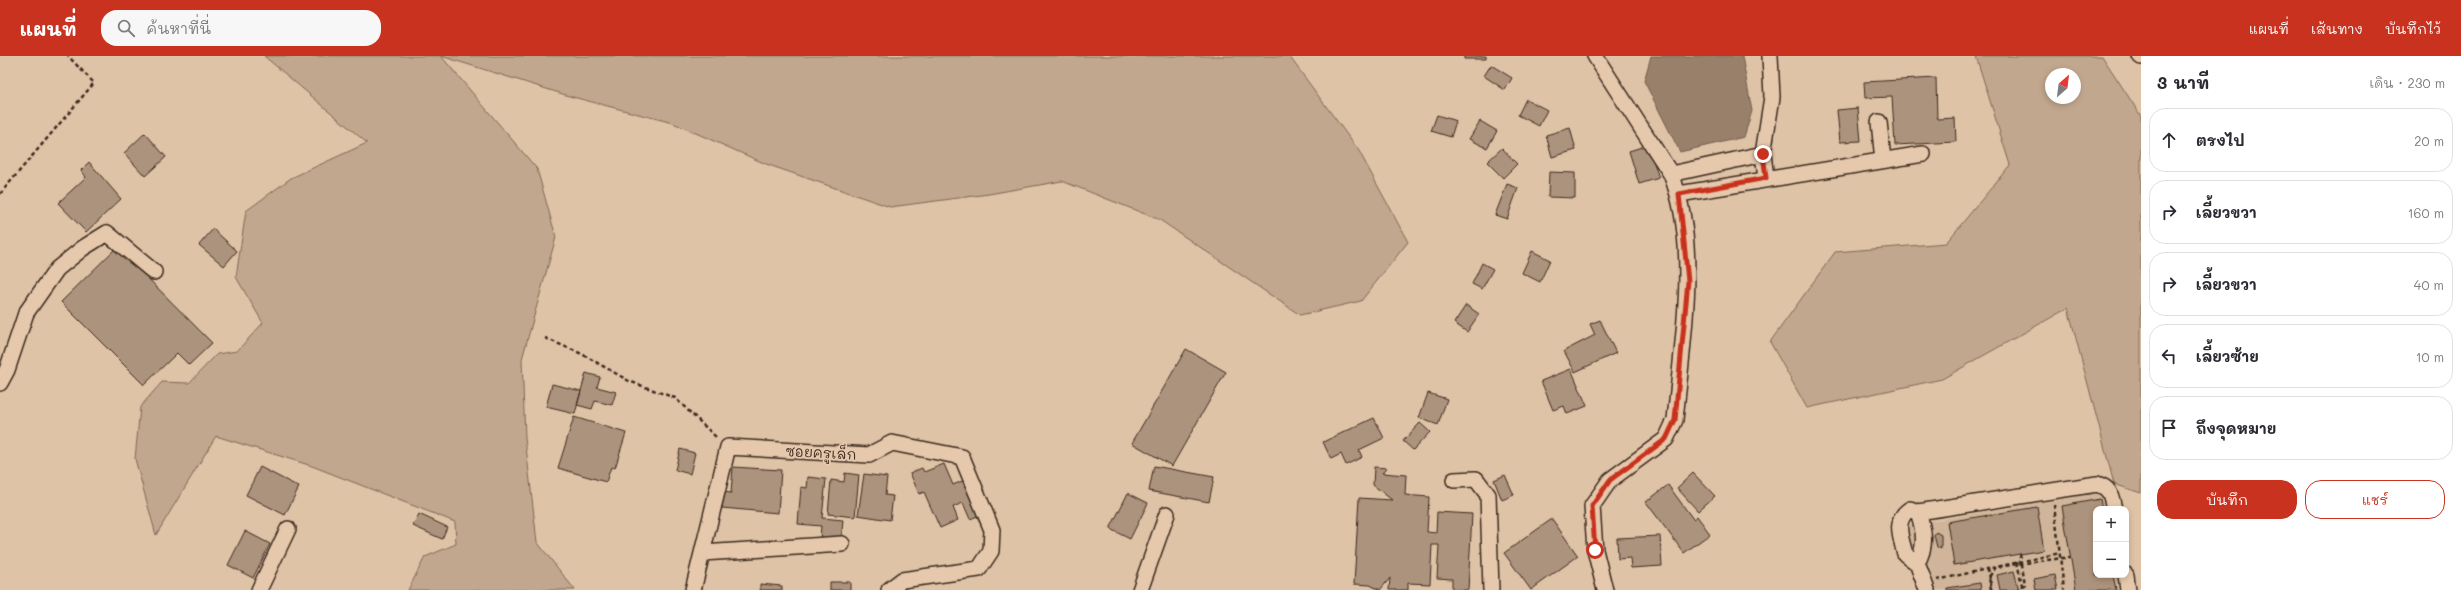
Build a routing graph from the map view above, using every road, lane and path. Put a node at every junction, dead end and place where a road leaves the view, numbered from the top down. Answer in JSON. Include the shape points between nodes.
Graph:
{"nodes":[{"id":1,"x":68,"y":56,"type":"edge"},
{"id":2,"x":1595,"y":56,"type":"edge"},
{"id":3,"x":1770,"y":56,"type":"edge"},
{"id":4,"x":1879,"y":122,"type":"dead end"},
{"id":5,"x":1763,"y":154,"type":"junction"},
{"id":6,"x":1923,"y":154,"type":"dead end"},
{"id":7,"x":1883,"y":160,"type":"junction"},
{"id":8,"x":1671,"y":174,"type":"junction"},
{"id":9,"x":1766,"y":178,"type":"junction"},
{"id":10,"x":0,"y":194,"type":"edge"},
{"id":11,"x":1679,"y":194,"type":"junction"},
{"id":12,"x":154,"y":272,"type":"dead end"},
{"id":13,"x":545,"y":338,"type":"dead end"},
{"id":14,"x":0,"y":384,"type":"edge"},
{"id":15,"x":728,"y":447,"type":"junction"},
{"id":16,"x":1454,"y":480,"type":"dead end"},
{"id":17,"x":2053,"y":503,"type":"dead end"},
{"id":18,"x":2113,"y":506,"type":"edge"},
{"id":19,"x":1918,"y":512,"type":"junction"},
{"id":20,"x":1167,"y":514,"type":"dead end"},
{"id":21,"x":288,"y":529,"type":"dead end"},
{"id":22,"x":842,"y":544,"type":"dead end"},
{"id":23,"x":702,"y":553,"type":"junction"},
{"id":24,"x":2060,"y":553,"type":"junction"},
{"id":25,"x":2020,"y":554,"type":"dead end"},
{"id":26,"x":2070,"y":557,"type":"dead end"},
{"id":27,"x":2017,"y":562,"type":"junction"},
{"id":28,"x":1917,"y":563,"type":"junction"},
{"id":29,"x":2022,"y":564,"type":"junction"},
{"id":30,"x":1988,"y":568,"type":"junction"},
{"id":31,"x":2126,"y":578,"type":"edge"},
{"id":32,"x":1930,"y":585,"type":"edge"},
{"id":33,"x":2022,"y":586,"type":"junction"},
{"id":34,"x":259,"y":590,"type":"edge"},
{"id":35,"x":693,"y":590,"type":"edge"},
{"id":36,"x":889,"y":590,"type":"edge"},
{"id":37,"x":1140,"y":590,"type":"edge"},
{"id":38,"x":1491,"y":590,"type":"edge"},
{"id":39,"x":1605,"y":590,"type":"edge"},
{"id":40,"x":1992,"y":590,"type":"edge"},
{"id":41,"x":2023,"y":590,"type":"edge"},
{"id":42,"x":2064,"y":590,"type":"edge"},
{"id":43,"x":2128,"y":590,"type":"edge"}],
"edges":[{"from":1,"to":10,"type":"path","via":[[94,83]]},
{"from":2,"to":8,"type":"street"},
{"from":3,"to":5,"type":"street","via":[[1772,97]]},
{"from":4,"to":7,"type":"street"},
{"from":5,"to":8,"type":"street"},
{"from":5,"to":9,"type":"street"},
{"from":6,"to":7,"type":"street"},
{"from":7,"to":9,"type":"street"},
{"from":8,"to":11,"type":"street"},
{"from":9,"to":11,"type":"street"},
{"from":11,"to":39,"type":"street","via":[[1688,281],[1675,420],[1666,439],[1610,480],[1592,506],[1595,550]]},
{"from":12,"to":14,"type":"street","via":[[107,233],[83,248],[57,269],[26,313]]},
{"from":13,"to":15,"type":"path","via":[[582,354],[629,381],[674,398]]},
{"from":15,"to":23,"type":"street"},
{"from":15,"to":36,"type":"street","name":"ซอยครูเล็ก","via":[[869,455],[892,443],[962,457],[992,530],[991,551],[979,569],[902,580]]},
{"from":16,"to":38,"type":"street","via":[[1476,479],[1488,495]]},
{"from":17,"to":24,"type":"path"},
{"from":18,"to":19,"type":"street","via":[[2111,492],[2106,486],[2097,484]]},
{"from":19,"to":28,"type":"street","via":[[1923,527],[1924,552]]},
{"from":19,"to":28,"type":"street","via":[[1910,509],[1904,513],[1898,526],[1905,554]]},
{"from":20,"to":37,"type":"street"},
{"from":21,"to":34,"type":"street"},
{"from":22,"to":23,"type":"street"},
{"from":23,"to":35,"type":"street"},
{"from":24,"to":27,"type":"path"},
{"from":24,"to":42,"type":"path"},
{"from":25,"to":29,"type":"path","bridge":true},
{"from":26,"to":29,"type":"path","bridge":true},
{"from":27,"to":30,"type":"path"},
{"from":27,"to":33,"type":"path"},
{"from":28,"to":32,"type":"street"},
{"from":29,"to":33,"type":"path","via":[[2025,585]]},
{"from":29,"to":40,"type":"path","bridge":true,"via":[[1996,567],[1991,571],[1989,577]]},
{"from":30,"to":32,"type":"path"},
{"from":30,"to":40,"type":"path"},
{"from":31,"to":43,"type":"street"},
{"from":33,"to":41,"type":"path"}]}
